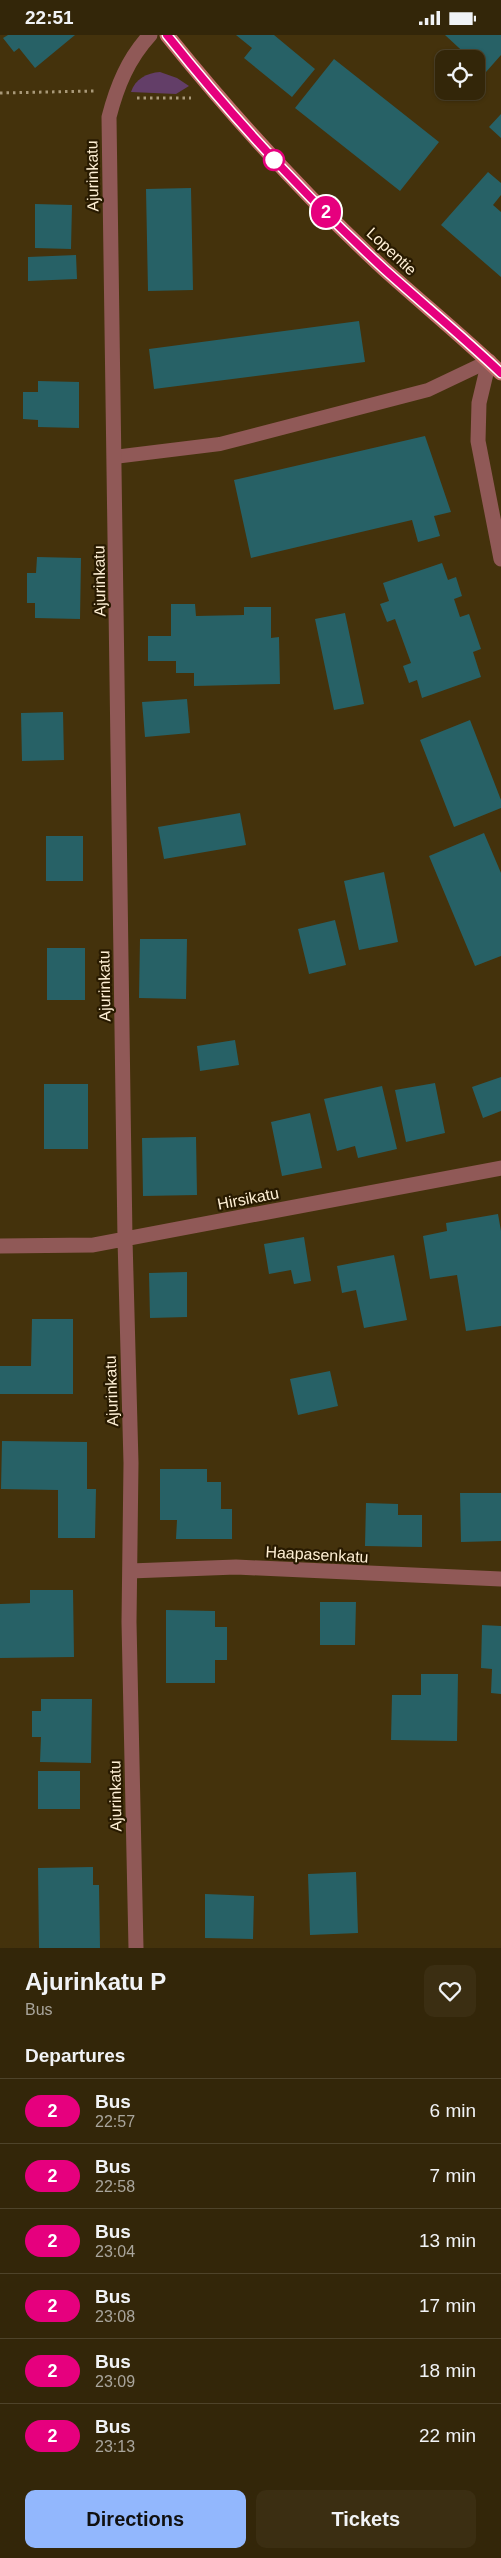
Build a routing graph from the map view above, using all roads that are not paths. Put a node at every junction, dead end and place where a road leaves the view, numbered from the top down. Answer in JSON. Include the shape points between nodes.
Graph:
{"nodes":[{"id":1,"x":150,"y":35,"type":"edge"},
{"id":2,"x":167,"y":35,"type":"edge"},
{"id":3,"x":489,"y":361,"type":"junction"},
{"id":4,"x":501,"y":373,"type":"edge"},
{"id":5,"x":114,"y":457,"type":"junction"},
{"id":6,"x":501,"y":559,"type":"edge"},
{"id":7,"x":501,"y":1168,"type":"edge"},
{"id":8,"x":125,"y":1239,"type":"junction"},
{"id":9,"x":0,"y":1247,"type":"edge"},
{"id":10,"x":130,"y":1571,"type":"junction"},
{"id":11,"x":501,"y":1579,"type":"edge"},
{"id":12,"x":136,"y":1948,"type":"edge"}],
"edges":[{"from":1,"to":5,"type":"street","name":"Ajurinkatu","via":[[129,61],[109,117]]},
{"from":2,"to":3,"type":"street","name":"Lopentie","via":[[288,175],[384,268]]},
{"from":3,"to":4,"type":"street","name":"Lopentie"},
{"from":3,"to":5,"type":"lane","via":[[428,390],[220,445]]},
{"from":3,"to":6,"type":"street","via":[[479,403],[478,441]]},
{"from":5,"to":8,"type":"street","name":"Ajurinkatu"},
{"from":7,"to":8,"type":"street","name":"Hirsikatu"},
{"from":8,"to":9,"type":"street","name":"Hirsikatu","via":[[93,1245]]},
{"from":8,"to":10,"type":"street","name":"Ajurinkatu","via":[[131,1463]]},
{"from":10,"to":11,"type":"street","name":"Haapasenkatu","via":[[236,1567]]},
{"from":10,"to":12,"type":"street","name":"Ajurinkatu"}]}
